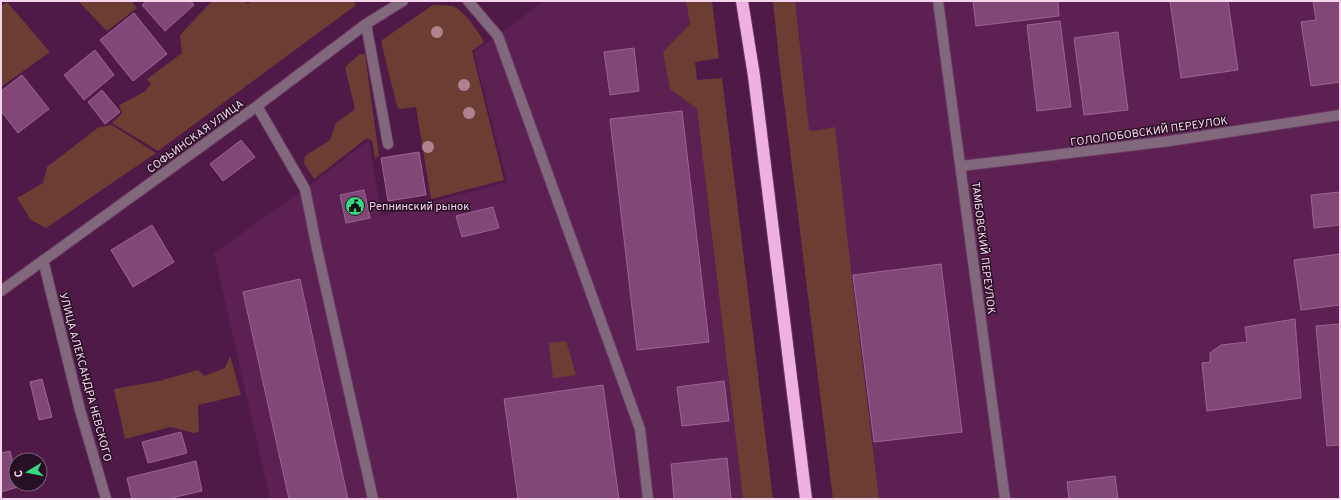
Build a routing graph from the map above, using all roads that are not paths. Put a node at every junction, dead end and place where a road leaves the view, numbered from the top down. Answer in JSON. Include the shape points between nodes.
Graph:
{"nodes":[{"id":1,"x":403,"y":1,"type":"edge"},
{"id":2,"x":468,"y":1,"type":"edge"},
{"id":3,"x":742,"y":1,"type":"edge"},
{"id":4,"x":938,"y":1,"type":"edge"},
{"id":5,"x":366,"y":24,"type":"junction"},
{"id":6,"x":257,"y":106,"type":"junction"},
{"id":7,"x":1340,"y":115,"type":"edge"},
{"id":8,"x":388,"y":144,"type":"dead end"},
{"id":9,"x":961,"y":166,"type":"junction"},
{"id":10,"x":43,"y":260,"type":"junction"},
{"id":11,"x":1,"y":291,"type":"edge"},
{"id":12,"x":106,"y":499,"type":"edge"},
{"id":13,"x":373,"y":499,"type":"edge"},
{"id":14,"x":648,"y":499,"type":"edge"},
{"id":15,"x":806,"y":499,"type":"edge"},
{"id":16,"x":1005,"y":499,"type":"edge"}],
"edges":[{"from":1,"to":5,"type":"street","name":"СОФЬИНСКАЯ УЛИЦА"},
{"from":2,"to":14,"type":"street","via":[[498,36],[512,73],[640,429]]},
{"from":3,"to":15,"type":"highway","via":[[754,76]]},
{"from":4,"to":9,"type":"street","name":"ТАМБОВСКИЙ ПЕРЕУЛОК"},
{"from":5,"to":6,"type":"street","name":"СОФЬИНСКАЯ УЛИЦА"},
{"from":5,"to":8,"type":"street"},
{"from":6,"to":10,"type":"street","name":"СОФЬИНСКАЯ УЛИЦА"},
{"from":6,"to":13,"type":"street","via":[[305,189]]},
{"from":7,"to":9,"type":"street","name":"ГОЛОЛОБОВСКИЙ ПЕРЕУЛОК","via":[[1170,141]]},
{"from":9,"to":16,"type":"street","name":"ТАМБОВСКИЙ ПЕРЕУЛОК"},
{"from":10,"to":11,"type":"street","name":"СОФЬИНСКАЯ УЛИЦА"},
{"from":10,"to":12,"type":"street","name":"УЛИЦА АЛЕКСАНДРА НЕВСКОГО","via":[[78,403]]}]}
